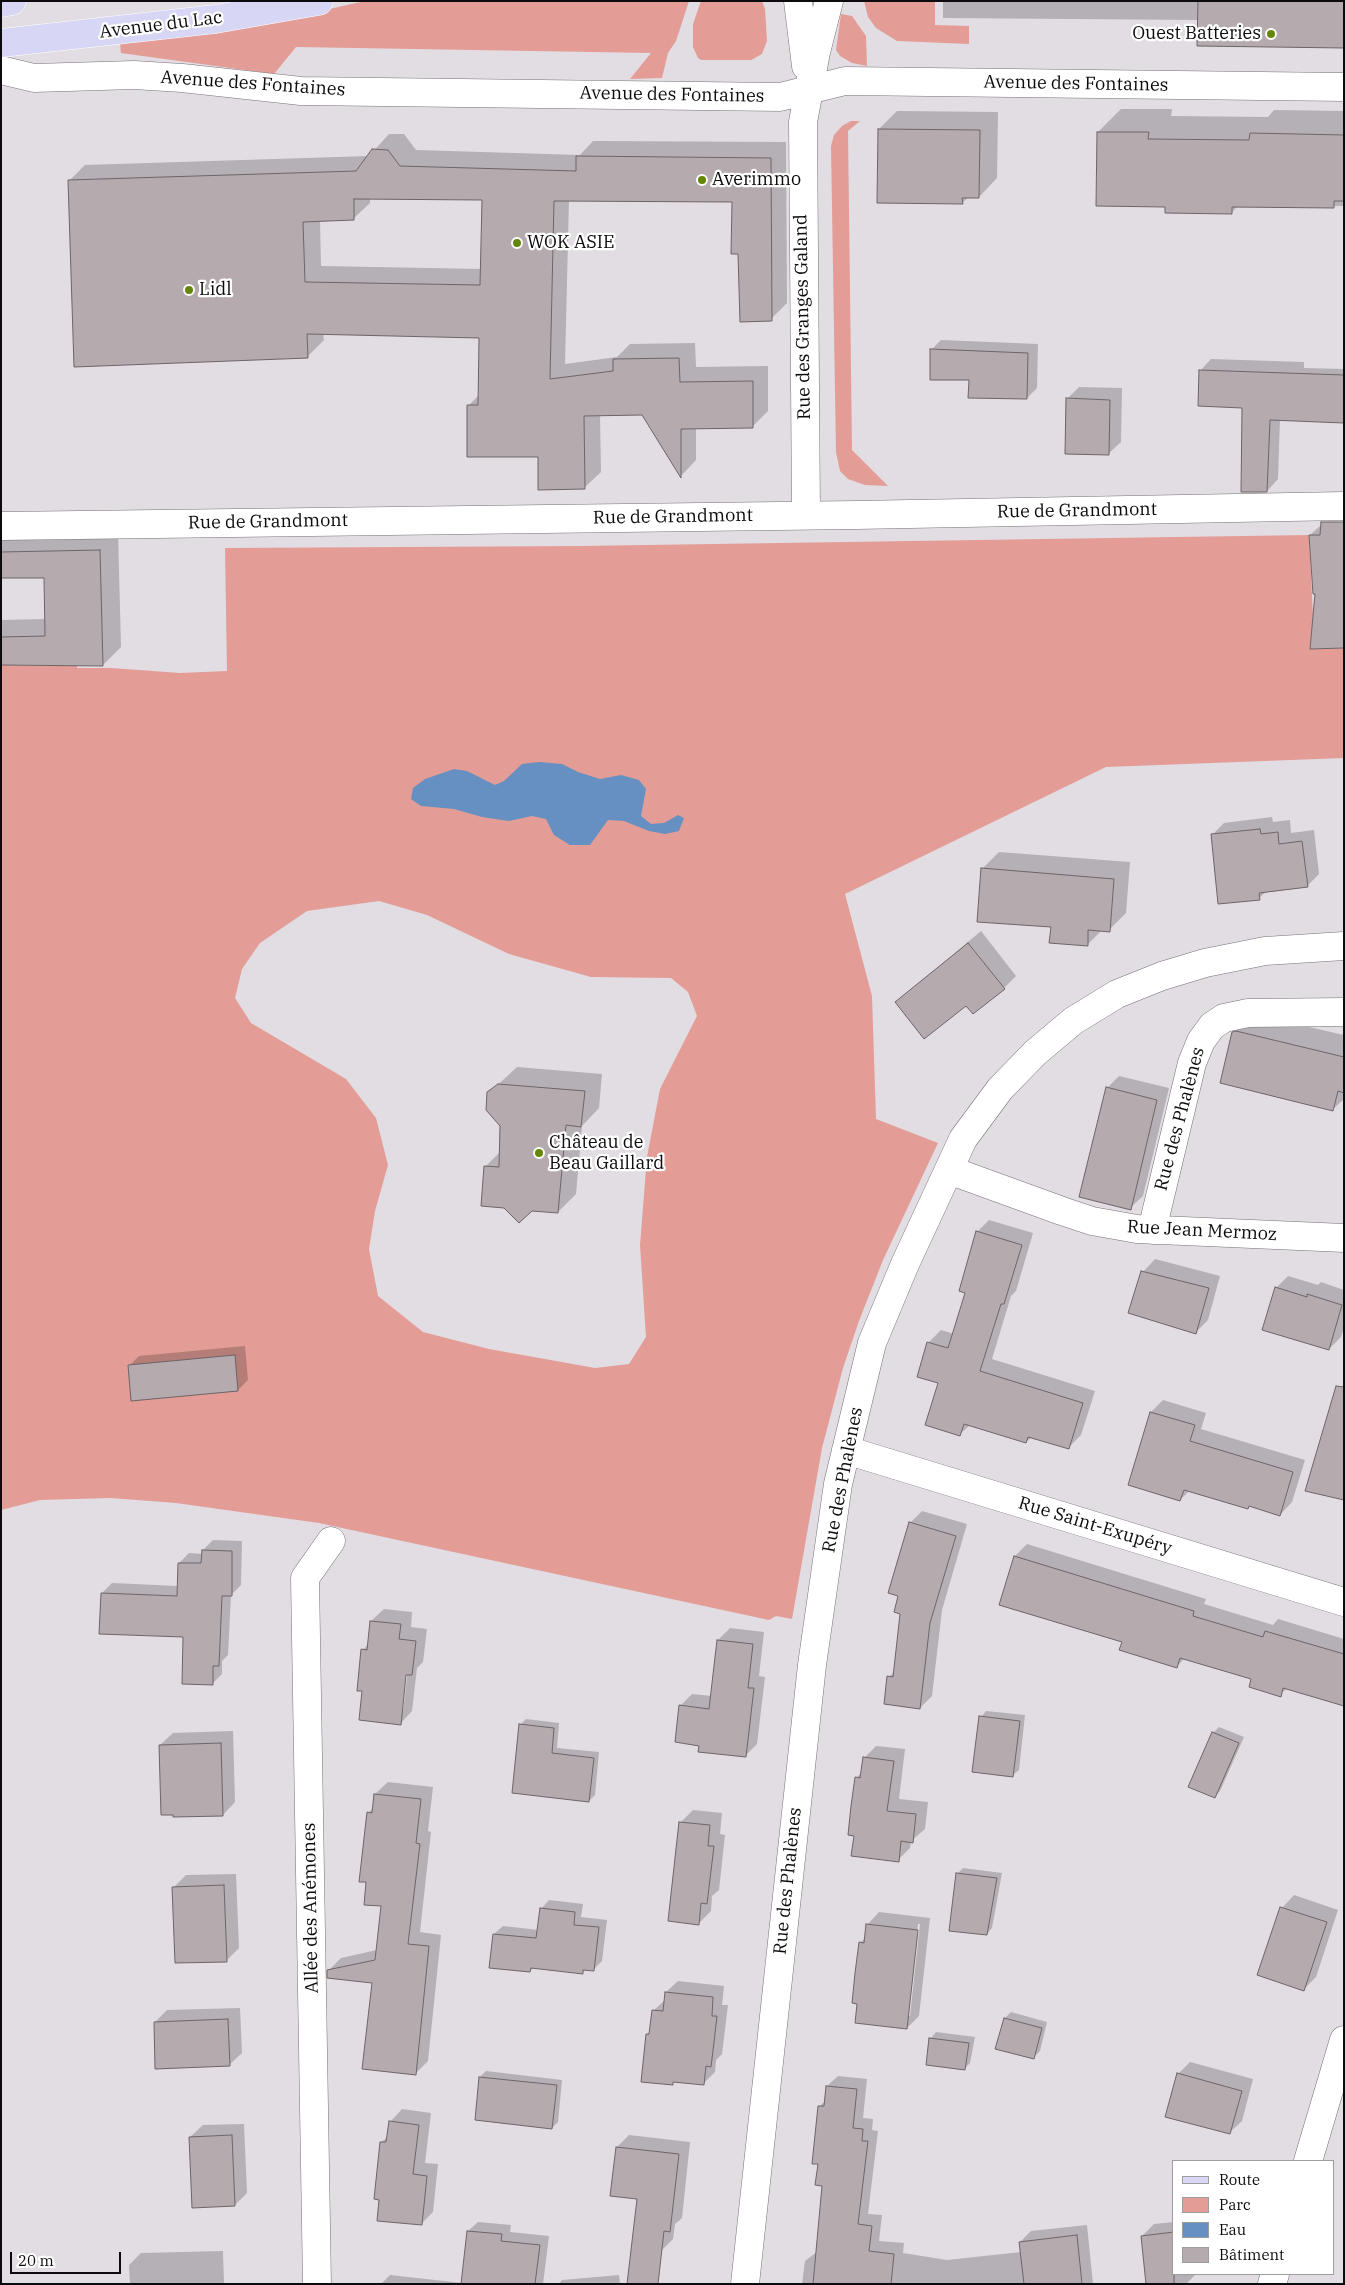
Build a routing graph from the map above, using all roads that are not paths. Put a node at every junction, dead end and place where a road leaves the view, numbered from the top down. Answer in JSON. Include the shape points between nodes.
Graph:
{"nodes":[{"id":1,"x":12,"y":1,"type":"edge"},
{"id":2,"x":319,"y":1,"type":"edge"},
{"id":3,"x":798,"y":1,"type":"edge"},
{"id":4,"x":829,"y":1,"type":"edge"},
{"id":5,"x":1,"y":3,"type":"edge"},
{"id":6,"x":1,"y":43,"type":"edge"},
{"id":7,"x":1,"y":70,"type":"edge"},
{"id":8,"x":1344,"y":87,"type":"edge"},
{"id":9,"x":808,"y":90,"type":"junction"},
{"id":10,"x":1344,"y":506,"type":"edge"},
{"id":11,"x":806,"y":515,"type":"junction"},
{"id":12,"x":1,"y":526,"type":"edge"},
{"id":13,"x":1344,"y":946,"type":"edge"},
{"id":14,"x":1344,"y":1012,"type":"edge"},
{"id":15,"x":949,"y":1170,"type":"junction"},
{"id":16,"x":1152,"y":1230,"type":"junction"},
{"id":17,"x":1344,"y":1238,"type":"edge"},
{"id":18,"x":846,"y":1450,"type":"junction"},
{"id":19,"x":331,"y":1541,"type":"dead end"},
{"id":20,"x":1344,"y":1602,"type":"edge"},
{"id":21,"x":1344,"y":2040,"type":"edge"},
{"id":22,"x":1308,"y":2160,"type":"edge"},
{"id":23,"x":317,"y":2284,"type":"edge"},
{"id":24,"x":744,"y":2284,"type":"edge"}],
"edges":[{"from":1,"to":5,"type":"main road"},
{"from":2,"to":6,"type":"main road","name":"Avenue du Lac","via":[[216,19]]},
{"from":3,"to":9,"type":"street","name":"Rue des Granges Galand"},
{"from":4,"to":9,"type":"street","name":"Rue des Granges Galand"},
{"from":7,"to":9,"type":"street","name":"Avenue des Fontaines","via":[[34,78],[134,75],[301,91],[780,97]]},
{"from":8,"to":9,"type":"street","name":"Avenue des Fontaines","via":[[845,81]]},
{"from":9,"to":11,"type":"street","name":"Rue des Granges Galand","via":[[802,122]]},
{"from":10,"to":11,"type":"street","name":"Rue de Grandmont"},
{"from":11,"to":12,"type":"street","name":"Rue de Grandmont"},
{"from":13,"to":15,"type":"street","name":"Rue des Phalènes","via":[[1265,951],[1205,963],[1117,994],[1073,1021],[1000,1089],[964,1139]]},
{"from":14,"to":16,"type":"street","name":"Rue des Phalènes","via":[[1248,1013],[1224,1018],[1212,1026],[1201,1041],[1192,1063]]},
{"from":15,"to":16,"type":"street","name":"Rue Jean Mermoz","via":[[1092,1220]]},
{"from":15,"to":18,"type":"street","name":"Rue des Phalènes","via":[[872,1343]]},
{"from":16,"to":17,"type":"street","name":"Rue Jean Mermoz"},
{"from":18,"to":20,"type":"street","name":"Rue Saint-Exupéry"},
{"from":18,"to":24,"type":"street","name":"Rue des Phalènes","via":[[838,1484],[812,1665]]},
{"from":19,"to":23,"type":"street","name":"Allée des Anémones","via":[[305,1578]]},
{"from":21,"to":22,"type":"street"}]}
